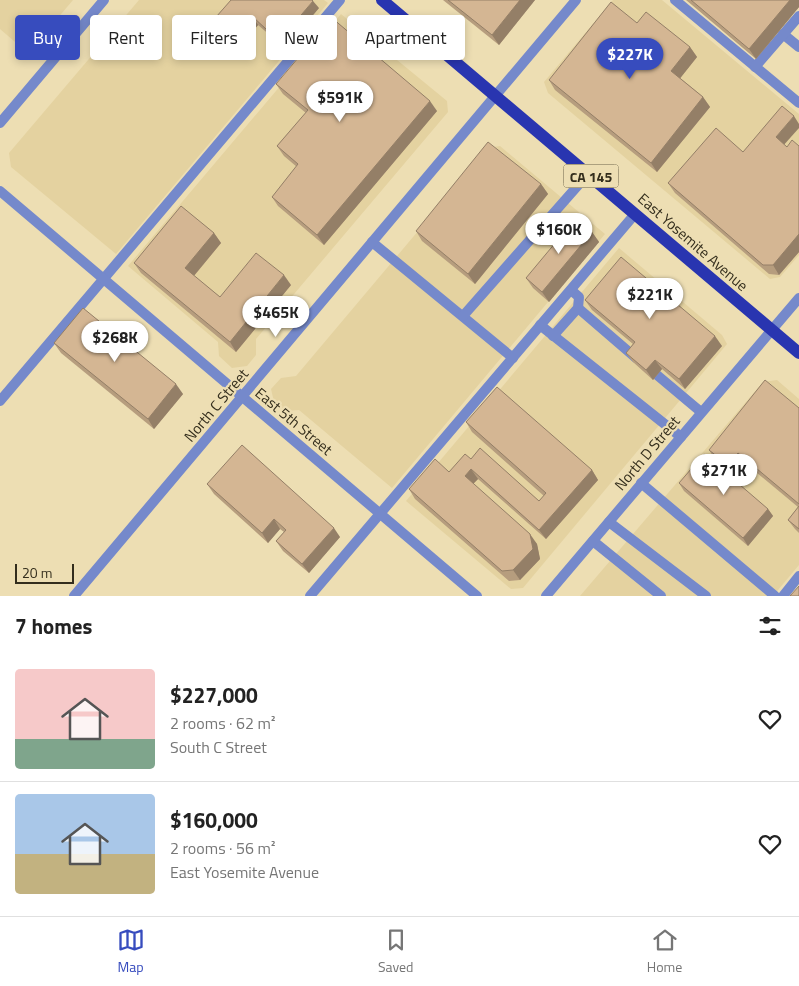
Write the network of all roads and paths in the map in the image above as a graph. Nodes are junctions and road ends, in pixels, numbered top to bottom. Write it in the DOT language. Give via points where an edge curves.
graph roads {
  1 [pos="104,0"];
  2 [pos="340,0"];
  3 [pos="382,0"];
  4 [pos="576,0"];
  5 [pos="675,0"];
  6 [pos="799,16"];
  7 [pos="783,34"];
  8 [pos="799,47"];
  9 [pos="755,67"];
  10 [pos="496,95"];
  11 [pos="799,103"];
  12 [pos="0,123"];
  13 [pos="588,174"];
  14 [pos="0,192"];
  15 [pos="635,214"];
  16 [pos="372,242"];
  17 [pos="104,280"];
  18 [pos="570,290"];
  19 [pos="799,298"];
  20 [pos="578,308"];
  21 [pos="463,316"];
  22 [pos="540,325"];
  23 [pos="771,331"];
  24 [pos="553,336"];
  25 [pos="799,353"];
  26 [pos="634,355"];
  27 [pos="513,358"];
  28 [pos="660,375"];
  29 [pos="243,397"];
  30 [pos="0,401"];
  31 [pos="701,412"];
  32 [pos="681,437"];
  33 [pos="641,482"];
  34 [pos="380,514"];
  35 [pos="609,522"];
  36 [pos="593,541"];
  37 [pos="799,576"];
  38 [pos="74,596"];
  39 [pos="310,596"];
  40 [pos="476,596"];
  41 [pos="546,596"];
  42 [pos="661,596"];
  43 [pos="706,596"];
  44 [pos="775,596"];
  45 [pos="783,596"];
  1 -- 12 [label="street"];
  2 -- 17 [label="street"];
  3 -- 10 [label="main road, East Yosemite Avenue / CA 145"];
  4 -- 10 [label="street, North C Street"];
  5 -- 9 [label="street"];
  6 -- 7 [label="street"];
  7 -- 8 [label="street"];
  7 -- 9 [label="street"];
  9 -- 11 [label="street"];
  10 -- 13 [label="main road, East Yosemite Avenue / CA 145"];
  10 -- 16 [label="street, North C Street"];
  13 -- 15 [label="main road, East Yosemite Avenue / CA 145"];
  13 -- 21 [label="street"];
  14 -- 17 [label="street, East 5th Street"];
  15 -- 18 [label="street"];
  15 -- 23 [label="main road, East Yosemite Avenue / CA 145"];
  16 -- 21 [label="street"];
  16 -- 29 [label="street, North C Street"];
  17 -- 29 [label="street, East 5th Street"];
  17 -- 30 [label="street"];
  18 -- 20 [label="street" via="579,297"];
  18 -- 22 [label="street"];
  19 -- 23 [label="street, North D Street"];
  20 -- 24 [label="street"];
  20 -- 26 [label="street"];
  21 -- 27 [label="street"];
  22 -- 24 [label="street"];
  22 -- 27 [label="street"];
  23 -- 25 [label="main road, East Yosemite Avenue / CA 145"];
  23 -- 31 [label="street, North D Street"];
  24 -- 32 [label="street"];
  27 -- 34 [label="street"];
  28 -- 31 [label="street"];
  29 -- 34 [label="street, East 5th Street"];
  29 -- 38 [label="street, North C Street"];
  31 -- 32 [label="street, North D Street"];
  32 -- 33 [label="street, North D Street"];
  33 -- 35 [label="street, North D Street"];
  33 -- 44 [label="street"];
  34 -- 39 [label="street"];
  34 -- 40 [label="street, East 5th Street"];
  35 -- 36 [label="street, North D Street"];
  35 -- 43 [label="street"];
  36 -- 41 [label="street, North D Street"];
  36 -- 42 [label="street"];
  37 -- 45 [label="street"];
}
